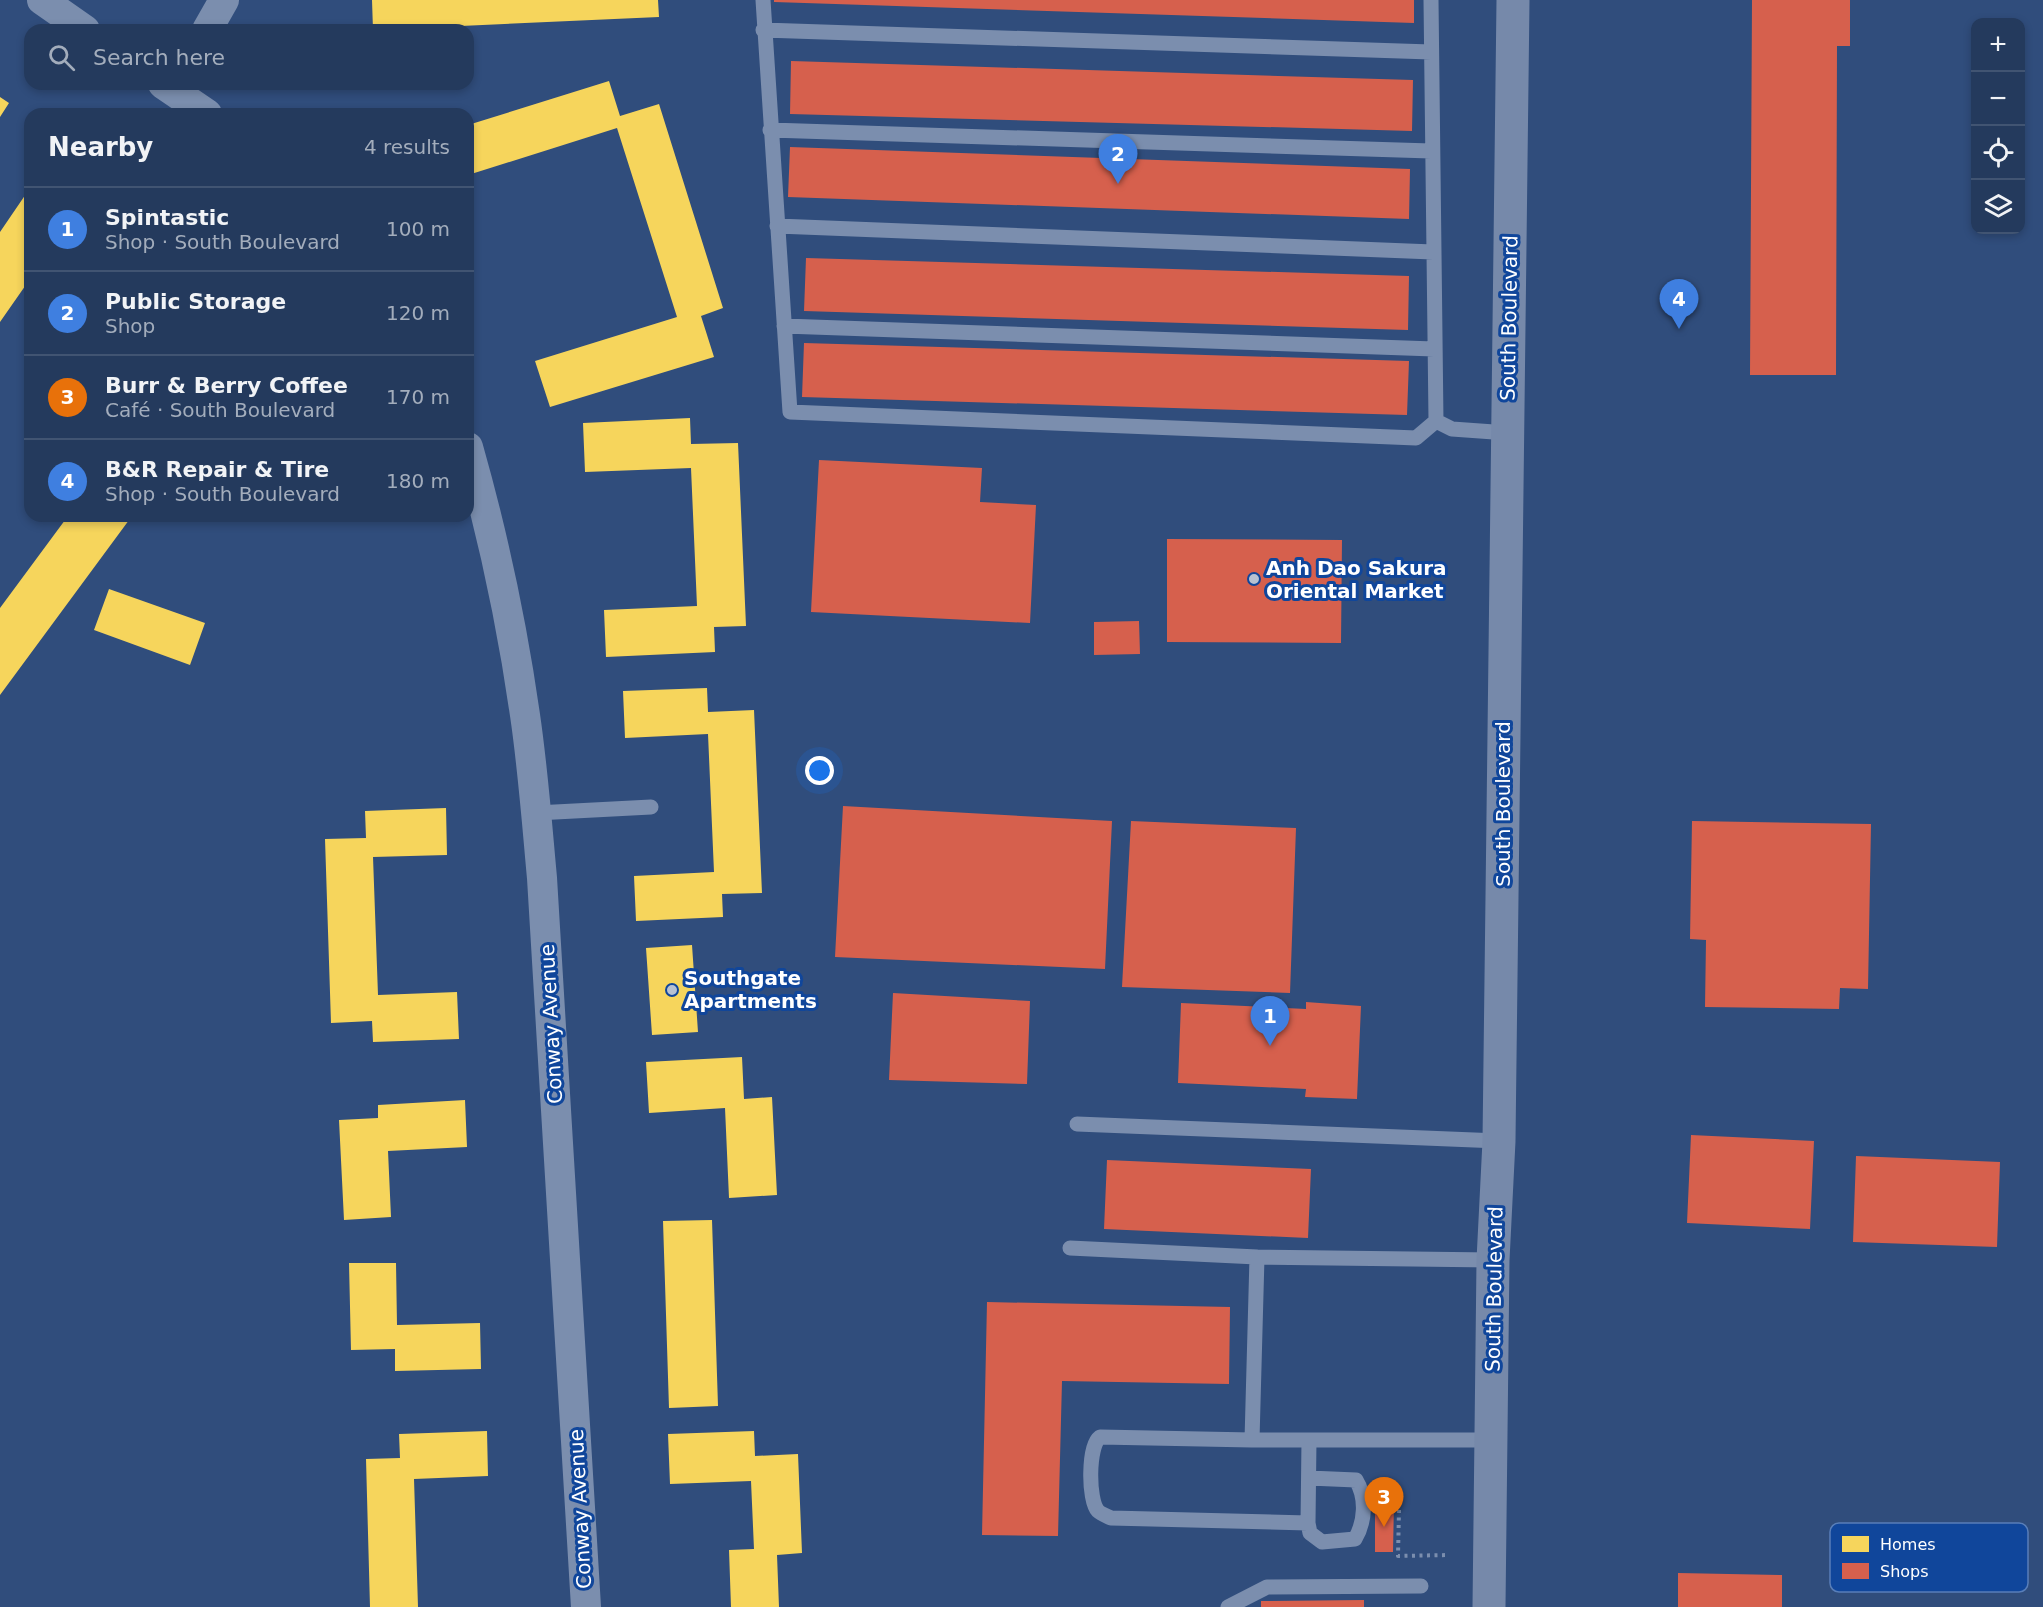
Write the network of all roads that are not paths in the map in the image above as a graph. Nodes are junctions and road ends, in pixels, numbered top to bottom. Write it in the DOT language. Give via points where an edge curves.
graph roads {
  1 [pos="42,0"];
  2 [pos="224,0"];
  3 [pos="763,0"];
  4 [pos="1431,0"];
  5 [pos="1513,0"];
  6 [pos="76,24"];
  7 [pos="210,24"];
  8 [pos="763,30"];
  9 [pos="1431,52"];
  10 [pos="175,90"];
  11 [pos="199,108"];
  12 [pos="770,130"];
  13 [pos="1431,152"];
  14 [pos="777,226"];
  15 [pos="1434,252"];
  16 [pos="784,326"];
  17 [pos="1434,349"];
  18 [pos="1436,421"];
  19 [pos="1508,433"];
  20 [pos="474,472"];
  21 [pos="651,807"];
  22 [pos="536,813"];
  23 [pos="1077,1124"];
  24 [pos="1499,1141"];
  25 [pos="1070,1248"];
  26 [pos="1257,1257"];
  27 [pos="1493,1260"];
  28 [pos="1252,1440"];
  29 [pos="1309,1440"];
  30 [pos="1491,1440"];
  31 [pos="1309,1478"];
  32 [pos="1308,1523"];
  33 [pos="1421,1586"];
  34 [pos="586,1607"];
  35 [pos="1228,1607"];
  36 [pos="1489,1607"];
  1 -- 6 [label="street"];
  2 -- 7 [label="street"];
  3 -- 8 [label="lane"];
  4 -- 9 [label="lane"];
  5 -- 19 [label="main road, South Boulevard"];
  8 -- 9 [label="lane"];
  8 -- 12 [label="lane"];
  9 -- 13 [label="lane"];
  10 -- 11 [label="street"];
  12 -- 13 [label="lane"];
  12 -- 14 [label="lane"];
  13 -- 15 [label="lane"];
  14 -- 15 [label="lane"];
  14 -- 16 [label="lane"];
  15 -- 17 [label="lane"];
  16 -- 17 [label="lane"];
  16 -- 18 [label="lane" via="790,412 1416,438"];
  17 -- 18 [label="lane"];
  18 -- 19 [label="lane" via="1452,429"];
  19 -- 24 [label="main road, South Boulevard"];
  20 -- 22 [label="street, Conway Avenue" via="502,586 526,715"];
  21 -- 22 [label="lane"];
  22 -- 34 [label="street, Conway Avenue"];
  23 -- 24 [label="lane"];
  24 -- 27 [label="main road, South Boulevard"];
  25 -- 26 [label="lane"];
  26 -- 27 [label="lane"];
  26 -- 28 [label="lane"];
  27 -- 30 [label="main road, South Boulevard"];
  28 -- 29 [label="lane"];
  28 -- 32 [label="lane" via="1100,1437 1092,1446 1092,1498 1098,1511 1111,1518"];
  29 -- 30 [label="lane"];
  29 -- 31 [label="lane"];
  30 -- 36 [label="main road, South Boulevard"];
  31 -- 32 [label="lane"];
  31 -- 32 [label="lane" via="1356,1480 1362,1490 1363,1511 1361,1529 1355,1539 1322,1542 1310,1533"];
  33 -- 35 [label="lane" via="1267,1587"];
}
